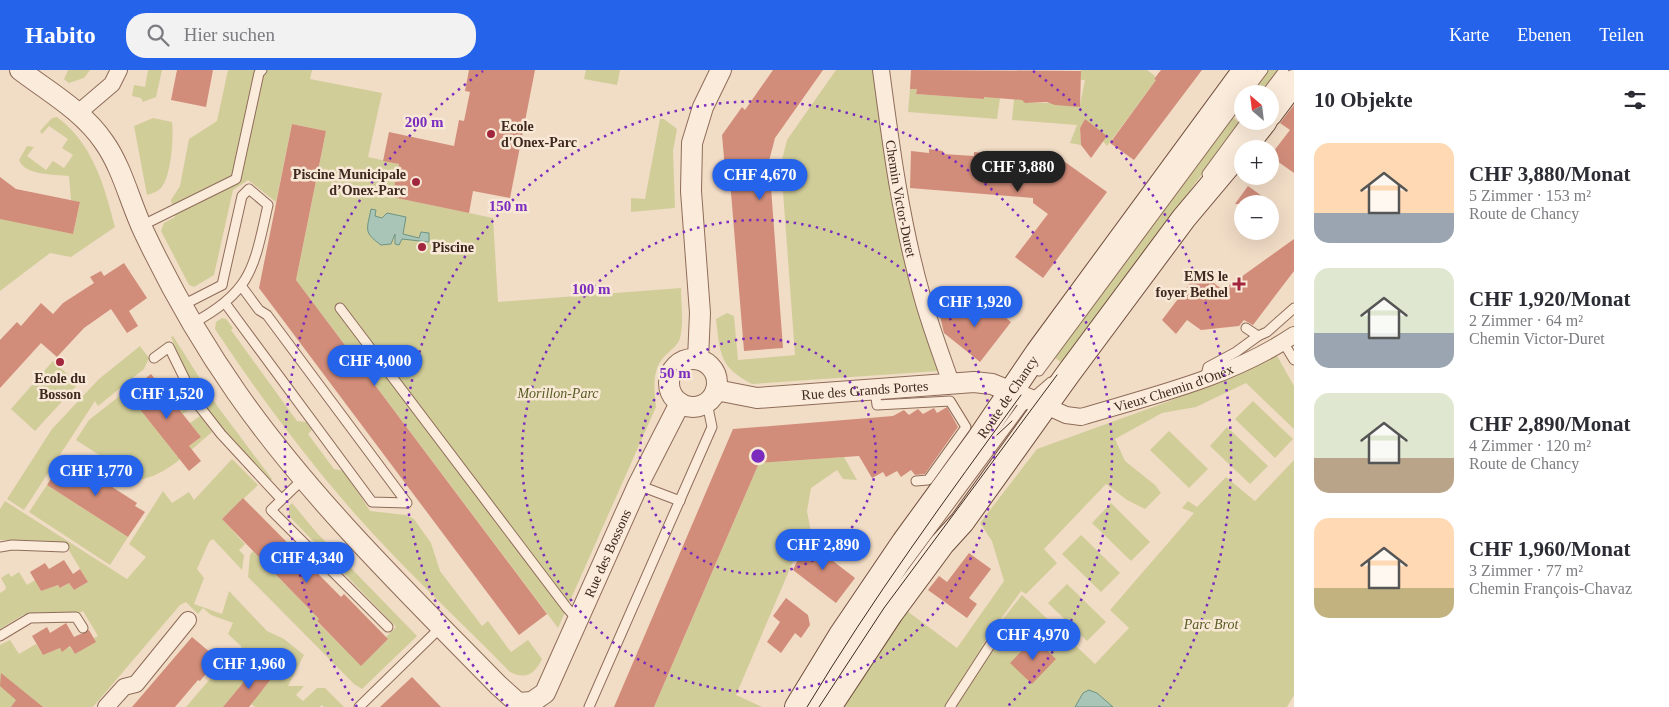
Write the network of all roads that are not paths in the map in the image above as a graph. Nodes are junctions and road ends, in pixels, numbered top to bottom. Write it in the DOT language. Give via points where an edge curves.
graph roads {
  1 [pos="20,70"];
  2 [pos="119,70"];
  3 [pos="262,70"];
  4 [pos="721,70"];
  5 [pos="881,70"];
  6 [pos="1245,70"];
  7 [pos="1263,70"];
  8 [pos="1284,70"];
  9 [pos="1294,82"];
  10 [pos="1252,85"];
  11 [pos="1273,85"];
  12 [pos="1279,102"];
  13 [pos="1234,108"];
  14 [pos="78,113"];
  15 [pos="1239,130"];
  16 [pos="1258,130"];
  17 [pos="1250,140"];
  18 [pos="1234,160"];
  19 [pos="1198,186"];
  20 [pos="1192,194"];
  21 [pos="141,226"];
  22 [pos="222,285"];
  23 [pos="242,287"];
  24 [pos="233,296"];
  25 [pos="225,303"];
  26 [pos="183,305"];
  27 [pos="340,308"];
  28 [pos="1294,308"];
  29 [pos="193,323"];
  30 [pos="1246,328"];
  31 [pos="1258,336"];
  32 [pos="1289,338"];
  33 [pos="154,358"];
  34 [pos="698,359"];
  35 [pos="1294,360"];
  36 [pos="1034,378"];
  37 [pos="1205,379"];
  38 [pos="951,382"];
  39 [pos="875,390"];
  40 [pos="1027,396"];
  41 [pos="712,397"];
  42 [pos="680,403"];
  43 [pos="303,479"];
  44 [pos="916,482"];
  45 [pos="638,485"];
  46 [pos="282,500"];
  47 [pos="680,501"];
  48 [pos="0,547"];
  49 [pos="64,547"];
  50 [pos="578,619"];
  51 [pos="188,620"];
  52 [pos="999,625"];
  53 [pos="388,627"];
  54 [pos="441,627"];
  55 [pos="83,628"];
  56 [pos="0,636"];
  57 [pos="532,705"];
  58 [pos="106,707"];
  59 [pos="359,707"];
  60 [pos="589,707"];
  61 [pos="797,707"];
  62 [pos="812,707"];
  63 [pos="829,707"];
  64 [pos="950,707"];
  1 -- 14 [label="street"];
  2 -- 14 [label="street" via="106,90"];
  3 -- 21 [label="lane" via="236,179"];
  4 -- 34 [label="street" via="703,107 692,143 700,313"];
  5 -- 38 [label="street, Chemin Victor-Duret" via="907,234 922,297"];
  6 -- 40 [label="main road, Route de Chancy" via="1038,352"];
  7 -- 10 [label="lane"];
  8 -- 11 [label="lane"];
  9 -- 12 [label="main road"];
  13 -- 36 [label="lane"];
  14 -- 21 [label="street" via="104,141"];
  15 -- 19 [label="lane"];
  16 -- 17 [label="main road, Route de Chancy"];
  18 -- 40 [label="main road, Route de Chancy"];
  20 -- 40 [label="lane" via="1057,375"];
  21 -- 26 [label="street"];
  22 -- 23 [label="lane" via="242,196 249,189 268,205 254,266"];
  22 -- 24 [label="lane"];
  22 -- 26 [label="lane"];
  23 -- 24 [label="lane"];
  23 -- 25 [label="lane" via="259,310 267,315 407,502 372,502"];
  24 -- 25 [label="lane"];
  25 -- 29 [label="lane"];
  26 -- 29 [label="street"];
  27 -- 50 [label="lane"];
  28 -- 31 [label="lane"];
  29 -- 43 [label="street" via="236,392"];
  30 -- 31 [label="lane"];
  31 -- 37 [label="lane" via="1208,367"];
  32 -- 35 [label="lane"];
  32 -- 37 [label="street, Vieux Chemin d'Onex" via="1232,370"];
  33 -- 46 [label="lane" via="169,348 196,402"];
  34 -- 41 [label="street" via="716,373"];
  34 -- 42 [label="street" via="684,360 673,370 670,389"];
  37 -- 40 [label="street, Vieux Chemin d'Onex" via="1081,417 1066,415"];
  38 -- 39 [label="street, Rue des Grands Portes"];
  38 -- 40 [label="street, Rue des Grands Portes" via="992,384"];
  39 -- 41 [label="street, Rue des Grands Portes" via="757,398"];
  39 -- 44 [label="lane" via="877,405 950,401 966,427 928,480"];
  40 -- 61 [label="main road, Route de Chancy" via="882,573"];
  40 -- 62 [label="lane" via="1012,422 905,565"];
  40 -- 63 [label="main road, Route de Chancy" via="962,522 891,613"];
  41 -- 42 [label="street" via="690,407"];
  41 -- 47 [label="lane" via="712,428"];
  42 -- 45 [label="street, Rue des Bossons"];
  43 -- 46 [label="lane"];
  43 -- 54 [label="street"];
  45 -- 47 [label="lane"];
  45 -- 50 [label="street, Rue des Bossons"];
  46 -- 53 [label="lane" via="271,510"];
  47 -- 60 [label="lane"];
  48 -- 49 [label="lane"];
  50 -- 57 [label="street, Rue des Bossons" via="545,693"];
  51 -- 58 [label="street" via="136,684 124,687"];
  52 -- 64 [label="lane" via="994,639"];
  54 -- 57 [label="street" via="512,699"];
  54 -- 59 [label="lane"];
  55 -- 56 [label="lane" via="76,618 30,618"];
}
